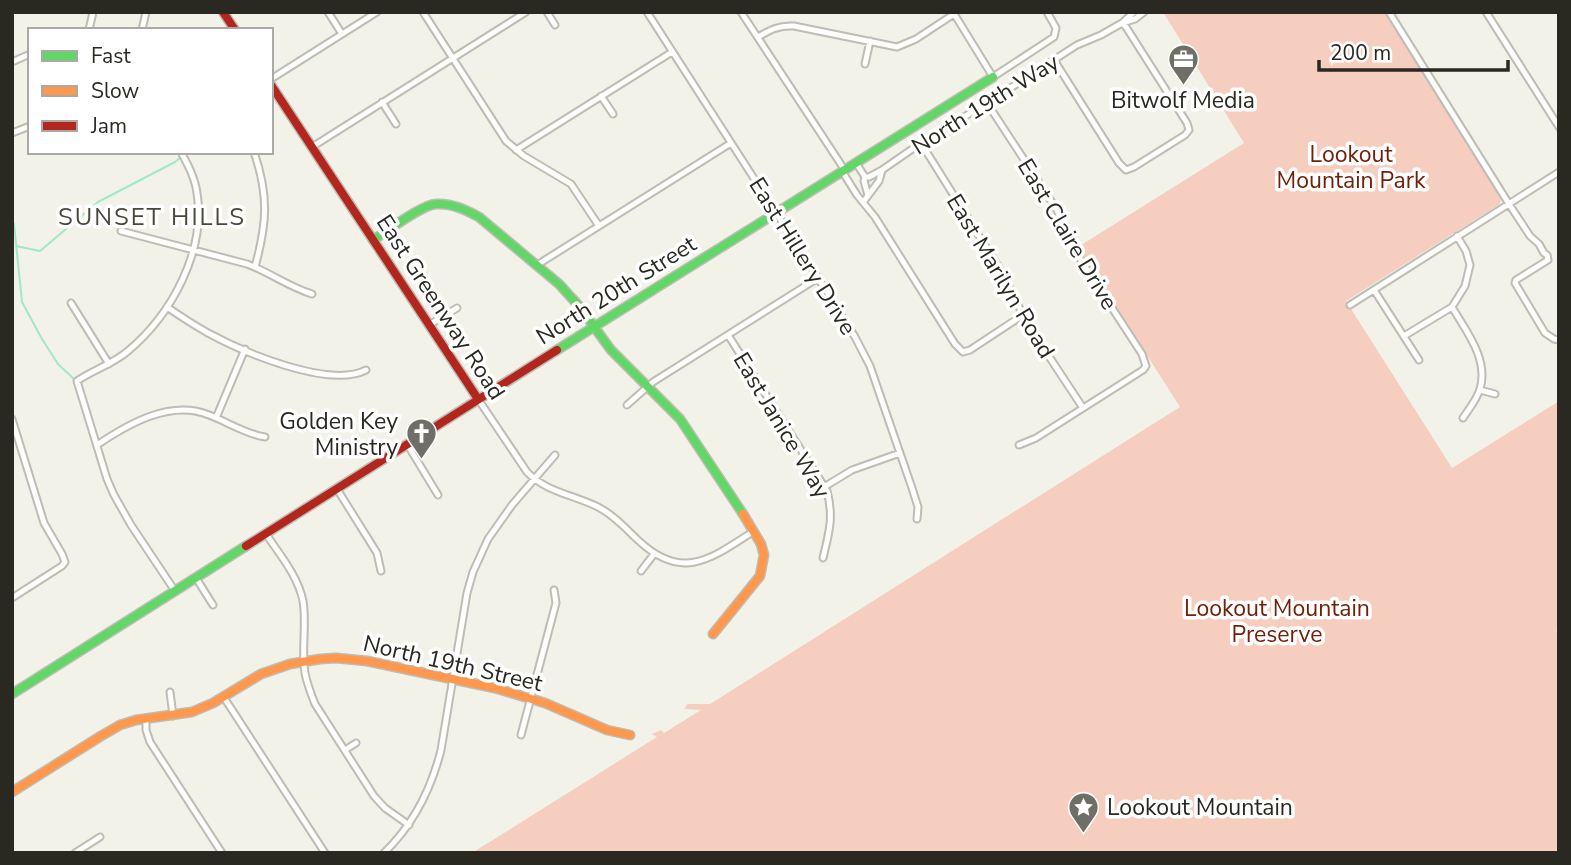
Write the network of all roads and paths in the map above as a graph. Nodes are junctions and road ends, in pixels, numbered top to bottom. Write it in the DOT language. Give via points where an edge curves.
graph roads {
  1 [pos="223,12"];
  2 [pos="328,12"];
  3 [pos="377,12"];
  4 [pos="423,12"];
  5 [pos="526,12"];
  6 [pos="547,12"];
  7 [pos="647,12"];
  8 [pos="741,12"];
  9 [pos="1047,12"];
  10 [pos="1134,12"];
  11 [pos="1144,12"];
  12 [pos="1389,12"];
  13 [pos="1486,12"];
  14 [pos="953,13"];
  15 [pos="1122,23"];
  16 [pos="555,25"];
  17 [pos="234,28"];
  18 [pos="342,34"];
  19 [pos="758,37"];
  20 [pos="870,41"];
  21 [pos="672,52"];
  22 [pos="28,55"];
  23 [pos="453,58"];
  24 [pos="1054,60"];
  25 [pos="12,62"];
  26 [pos="864,64"];
  27 [pos="993,77"];
  28 [pos="273,78"];
  29 [pos="273,88"];
  30 [pos="601,96"];
  31 [pos="382,102"];
  32 [pos="987,103"];
  33 [pos="613,114"];
  34 [pos="397,124"];
  35 [pos="28,126"];
  36 [pos="1559,127"];
  37 [pos="12,133"];
  38 [pos="731,143"];
  39 [pos="921,143"];
  40 [pos="312,147"];
  41 [pos="516,150"];
  42 [pos="182,154"];
  43 [pos="255,154"];
  44 [pos="855,162"];
  45 [pos="843,170"];
  46 [pos="882,170"];
  47 [pos="1559,172"];
  48 [pos="865,177"];
  49 [pos="865,185"];
  50 [pos="854,189"];
  51 [pos="866,198"];
  52 [pos="1509,204"];
  53 [pos="776,213"];
  54 [pos="599,226"];
  55 [pos="121,231"];
  56 [pos="1457,236"];
  57 [pos="373,240"];
  58 [pos="193,249"];
  59 [pos="537,265"];
  60 [pos="255,267"];
  61 [pos="818,278"];
  62 [pos="1374,290"];
  63 [pos="312,295"];
  64 [pos="71,303"];
  65 [pos="1350,305"];
  66 [pos="167,307"];
  67 [pos="1452,307"];
  68 [pos="457,308"];
  69 [pos="1023,315"];
  70 [pos="429,325"];
  71 [pos="594,327"];
  72 [pos="728,335"];
  73 [pos="1404,336"];
  74 [pos="1559,340"];
  75 [pos="245,349"];
  76 [pos="1419,360"];
  77 [pos="109,364"];
  78 [pos="366,370"];
  79 [pos="647,386"];
  80 [pos="1480,390"];
  81 [pos="1495,394"];
  82 [pos="478,399"];
  83 [pos="169,402"];
  84 [pos="627,405"];
  85 [pos="1083,408"];
  86 [pos="171,412"];
  87 [pos="216,418"];
  88 [pos="1463,418"];
  89 [pos="12,419"];
  90 [pos="265,437"];
  91 [pos="407,444"];
  92 [pos="97,445"];
  93 [pos="1018,445"];
  94 [pos="900,453"];
  95 [pos="555,455"];
  96 [pos="534,480"];
  97 [pos="824,487"];
  98 [pos="337,489"];
  99 [pos="438,495"];
  100 [pos="917,519"];
  101 [pos="754,531"];
  102 [pos="266,534"];
  103 [pos="654,554"];
  104 [pos="824,558"];
  105 [pos="381,571"];
  106 [pos="641,571"];
  107 [pos="196,578"];
  108 [pos="554,590"];
  109 [pos="175,592"];
  110 [pos="12,598"];
  111 [pos="213,605"];
  112 [pos="713,634"];
  113 [pos="304,660"];
  114 [pos="453,678"];
  115 [pos="170,692"];
  116 [pos="12,694"];
  117 [pos="223,696"];
  118 [pos="532,698"];
  119 [pos="173,716"];
  120 [pos="146,719"];
  121 [pos="630,735"];
  122 [pos="521,736"];
  123 [pos="356,743"];
  124 [pos="345,750"];
  125 [pos="12,792"];
  126 [pos="409,825"];
  127 [pos="100,837"];
  128 [pos="75,853"];
  129 [pos="222,853"];
  130 [pos="325,853"];
  131 [pos="384,853"];
  1 -- 17 [label="street"];
  2 -- 18 [label="street"];
  3 -- 18 [label="street"];
  4 -- 23 [label="street"];
  5 -- 23 [label="street"];
  6 -- 16 [label="street"];
  7 -- 21 [label="street, East Hillery Drive"];
  8 -- 19 [label="street"];
  9 -- 27 [label="street, North 20th Street" via="1056,33"];
  10 -- 15 [label="street, North 19th Way"];
  11 -- 15 [label="street, North 19th Way"];
  12 -- 52 [label="street"];
  13 -- 36 [label="street"];
  14 -- 20 [label="street" via="897,47"];
  14 -- 27 [label="street"];
  15 -- 24 [label="street, North 19th Way"];
  15 -- 24 [label="street" via="1189,130 1134,167 1126,170 1119,163"];
  18 -- 28 [label="street"];
  19 -- 20 [label="street" via="786,25"];
  19 -- 45 [label="street"];
  20 -- 26 [label="street"];
  21 -- 30 [label="street"];
  21 -- 38 [label="street, East Hillery Drive"];
  22 -- 25 [label="street"];
  23 -- 31 [label="street"];
  23 -- 41 [label="street"];
  24 -- 32 [label="street, North 19th Way"];
  27 -- 44 [label="street, North 20th Street"];
  29 -- 40 [label="street, East Greenway Road"];
  30 -- 33 [label="street"];
  30 -- 41 [label="street"];
  31 -- 34 [label="street"];
  31 -- 40 [label="street"];
  32 -- 39 [label="street, North 19th Way"];
  32 -- 85 [label="street, East Claire Drive" via="1058,210 1073,248 1146,366"];
  35 -- 37 [label="street"];
  38 -- 53 [label="street, East Hillery Drive"];
  38 -- 54 [label="street"];
  39 -- 46 [label="street, North 19th Way"];
  39 -- 69 [label="street, East Marilyn Road" via="1001,271"];
  40 -- 57 [label="street, East Greenway Road"];
  41 -- 54 [label="street" via="572,184"];
  42 -- 58 [label="street" via="197,190"];
  43 -- 60 [label="street" via="265,202"];
  44 -- 45 [label="street, North 20th Street"];
  44 -- 48 [label="street"];
  45 -- 50 [label="street"];
  45 -- 53 [label="street, North 20th Street"];
  46 -- 48 [label="street"];
  46 -- 51 [label="street, North 19th Way"];
  47 -- 52 [label="street"];
  48 -- 49 [label="street"];
  49 -- 50 [label="street"];
  49 -- 51 [label="street"];
  50 -- 51 [label="street"];
  51 -- 69 [label="street" via="963,352"];
  52 -- 56 [label="street"];
  52 -- 74 [label="street" via="1548,260 1515,283 1545,333"];
  53 -- 61 [label="street, East Hillery Drive"];
  53 -- 71 [label="street, North 20th Street"];
  54 -- 59 [label="street"];
  55 -- 58 [label="street"];
  56 -- 62 [label="street"];
  56 -- 67 [label="street" via="1470,265 1465,286"];
  57 -- 59 [label="street" via="424,208 450,205 479,217"];
  57 -- 70 [label="street, East Greenway Road"];
  58 -- 60 [label="street"];
  58 -- 66 [label="street" via="187,271"];
  59 -- 71 [label="street"];
  60 -- 63 [label="street"];
  61 -- 72 [label="street"];
  61 -- 94 [label="street, East Hillery Drive" via="868,360"];
  62 -- 65 [label="street"];
  62 -- 73 [label="street"];
  64 -- 77 [label="street"];
  66 -- 75 [label="street"];
  66 -- 77 [label="street" via="128,351"];
  67 -- 73 [label="street"];
  67 -- 80 [label="street" via="1476,348 1481,363"];
  68 -- 70 [label="street"];
  69 -- 85 [label="street, East Marilyn Road"];
  70 -- 82 [label="street, East Greenway Road"];
  71 -- 79 [label="street"];
  71 -- 82 [label="street, North 20th Street"];
  72 -- 79 [label="street"];
  72 -- 97 [label="street, East Janice Way"];
  73 -- 76 [label="street"];
  75 -- 78 [label="street" via="315,373 352,375"];
  75 -- 87 [label="street"];
  77 -- 92 [label="street" via="77,382"];
  79 -- 84 [label="street"];
  79 -- 101 [label="street" via="686,428"];
  80 -- 81 [label="street"];
  80 -- 88 [label="street"];
  82 -- 91 [label="street, North 20th Street"];
  82 -- 96 [label="street, East Greenway Road"];
  83 -- 86 [label="street"];
  85 -- 93 [label="street"];
  86 -- 87 [label="street" via="194,410"];
  86 -- 92 [label="street" via="133,424"];
  87 -- 90 [label="street"];
  89 -- 110 [label="street" via="44,523 65,562"];
  91 -- 98 [label="street, North 20th Street"];
  91 -- 99 [label="street"];
  92 -- 109 [label="street" via="118,503"];
  94 -- 97 [label="street" via="852,470"];
  94 -- 100 [label="street, East Hillery Drive" via="918,507"];
  95 -- 96 [label="street"];
  96 -- 103 [label="street, East Greenway Road" via="610,514"];
  96 -- 114 [label="street" via="488,538 472,572"];
  97 -- 104 [label="street, East Janice Way" via="832,522"];
  98 -- 102 [label="street, North 20th Street"];
  98 -- 105 [label="street" via="377,553"];
  101 -- 103 [label="street" via="699,562 679,563"];
  101 -- 112 [label="street" via="764,555 760,576"];
  102 -- 107 [label="street, North 20th Street"];
  102 -- 113 [label="street" via="302,598"];
  103 -- 106 [label="street"];
  107 -- 109 [label="street, North 20th Street"];
  107 -- 111 [label="street"];
  108 -- 118 [label="street" via="556,603"];
  109 -- 116 [label="street, North 20th Street"];
  113 -- 114 [label="street, North 19th Street" via="352,659"];
  113 -- 117 [label="street, North 19th Street" via="262,673"];
  113 -- 124 [label="street" via="315,704"];
  114 -- 118 [label="street, North 19th Street"];
  114 -- 126 [label="street" via="436,769"];
  115 -- 119 [label="street"];
  117 -- 119 [label="street, North 19th Street" via="201,710"];
  117 -- 130 [label="street"];
  118 -- 121 [label="street, North 19th Street" via="616,734"];
  118 -- 122 [label="street"];
  119 -- 120 [label="street, North 19th Street"];
  120 -- 125 [label="street, North 19th Street" via="111,729"];
  120 -- 129 [label="street" via="150,741"];
  123 -- 124 [label="street"];
  124 -- 126 [label="street" via="374,796"];
  126 -- 131 [label="street"];
  127 -- 128 [label="street"];
}
